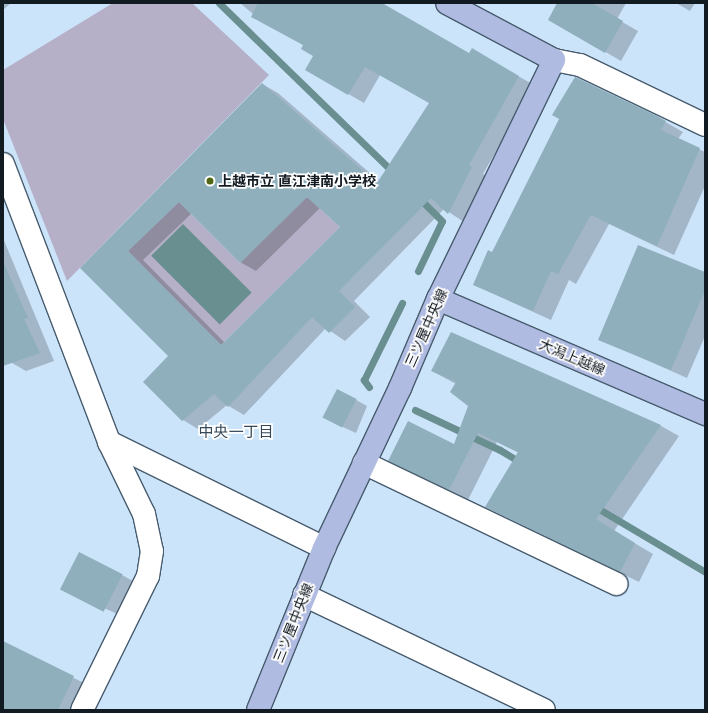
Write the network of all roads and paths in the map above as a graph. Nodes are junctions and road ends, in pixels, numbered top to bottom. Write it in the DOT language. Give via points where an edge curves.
graph roads {
  1 [pos="447,3"];
  2 [pos="554,60"];
  3 [pos="705,125"];
  4 [pos="3,164"];
  5 [pos="438,299"];
  6 [pos="705,414"];
  7 [pos="109,442"];
  8 [pos="364,464"];
  9 [pos="324,548"];
  10 [pos="617,584"];
  11 [pos="304,595"];
  12 [pos="82,710"];
  13 [pos="258,710"];
  14 [pos="544,710"];
  1 -- 2 [label="main road"];
  2 -- 3 [label="street" via="580,65"];
  2 -- 5 [label="main road, 三ツ屋中央線"];
  4 -- 7 [label="street"];
  5 -- 6 [label="main road, 大潟上越線"];
  5 -- 8 [label="main road, 三ツ屋中央線"];
  7 -- 9 [label="street"];
  7 -- 12 [label="street" via="144,514 152,563"];
  8 -- 9 [label="main road, 三ツ屋中央線"];
  8 -- 10 [label="street"];
  9 -- 11 [label="main road, 三ツ屋中央線"];
  11 -- 13 [label="main road, 三ツ屋中央線"];
  11 -- 14 [label="street"];
}
